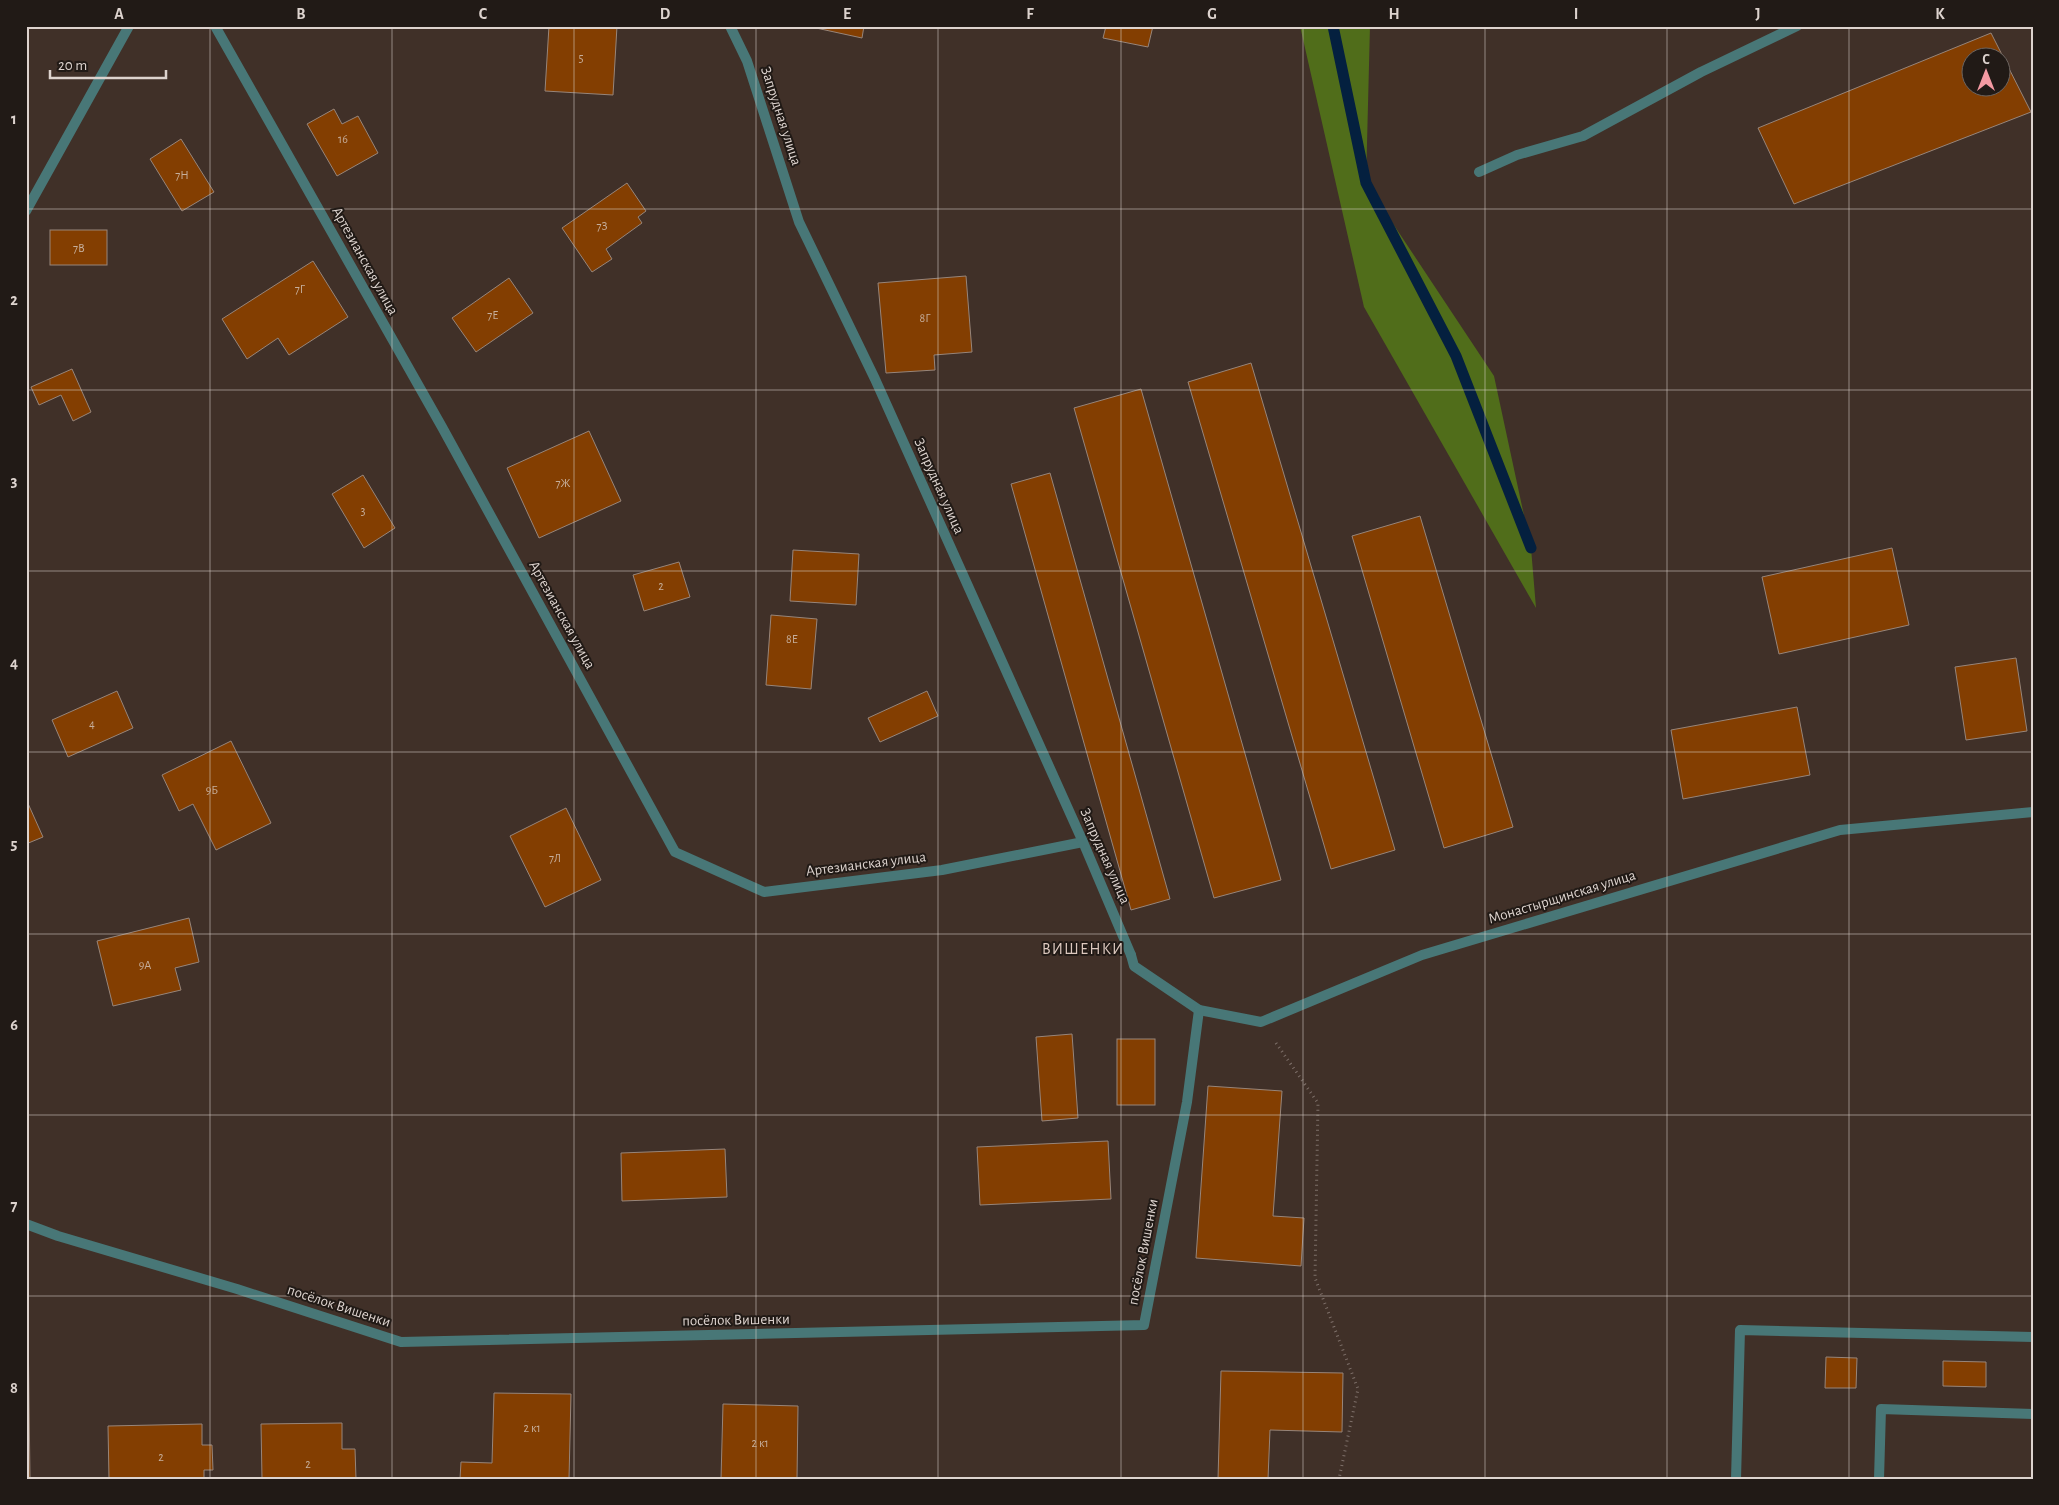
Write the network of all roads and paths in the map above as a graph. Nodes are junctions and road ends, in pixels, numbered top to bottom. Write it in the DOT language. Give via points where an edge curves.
graph roads {
  1 [pos="128,26"];
  2 [pos="215,26"];
  3 [pos="730,26"];
  4 [pos="1797,26"];
  5 [pos="1479,172"];
  6 [pos="26,211"];
  7 [pos="2033,812"];
  8 [pos="1083,842"];
  9 [pos="1199,1010"];
  10 [pos="1261,1022"];
  11 [pos="26,1224"];
  12 [pos="2033,1337"];
  13 [pos="2033,1414"];
  14 [pos="1339,1479"];
  15 [pos="1736,1479"];
  16 [pos="1879,1479"];
  1 -- 6 [label="street"];
  2 -- 8 [label="street, Артезианская улица" via="442,427 675,852 764,892 942,870"];
  3 -- 8 [label="street, Запрудная улица" via="748,61 799,222 875,379"];
  4 -- 5 [label="street" via="1701,72 1582,136 1517,155"];
  7 -- 10 [label="street, Монастырщинская улица" via="1840,830 1422,955"];
  8 -- 9 [label="street, Запрудная улица" via="1134,966"];
  9 -- 10 [label="street"];
  9 -- 11 [label="street, посёлок Вишенки" via="1186,1102 1144,1326 401,1342"];
  10 -- 14 [label="path" via="1318,1104 1315,1278 1358,1389"];
  12 -- 15 [label="street" via="1740,1330"];
  13 -- 16 [label="street" via="1881,1409"];
}
